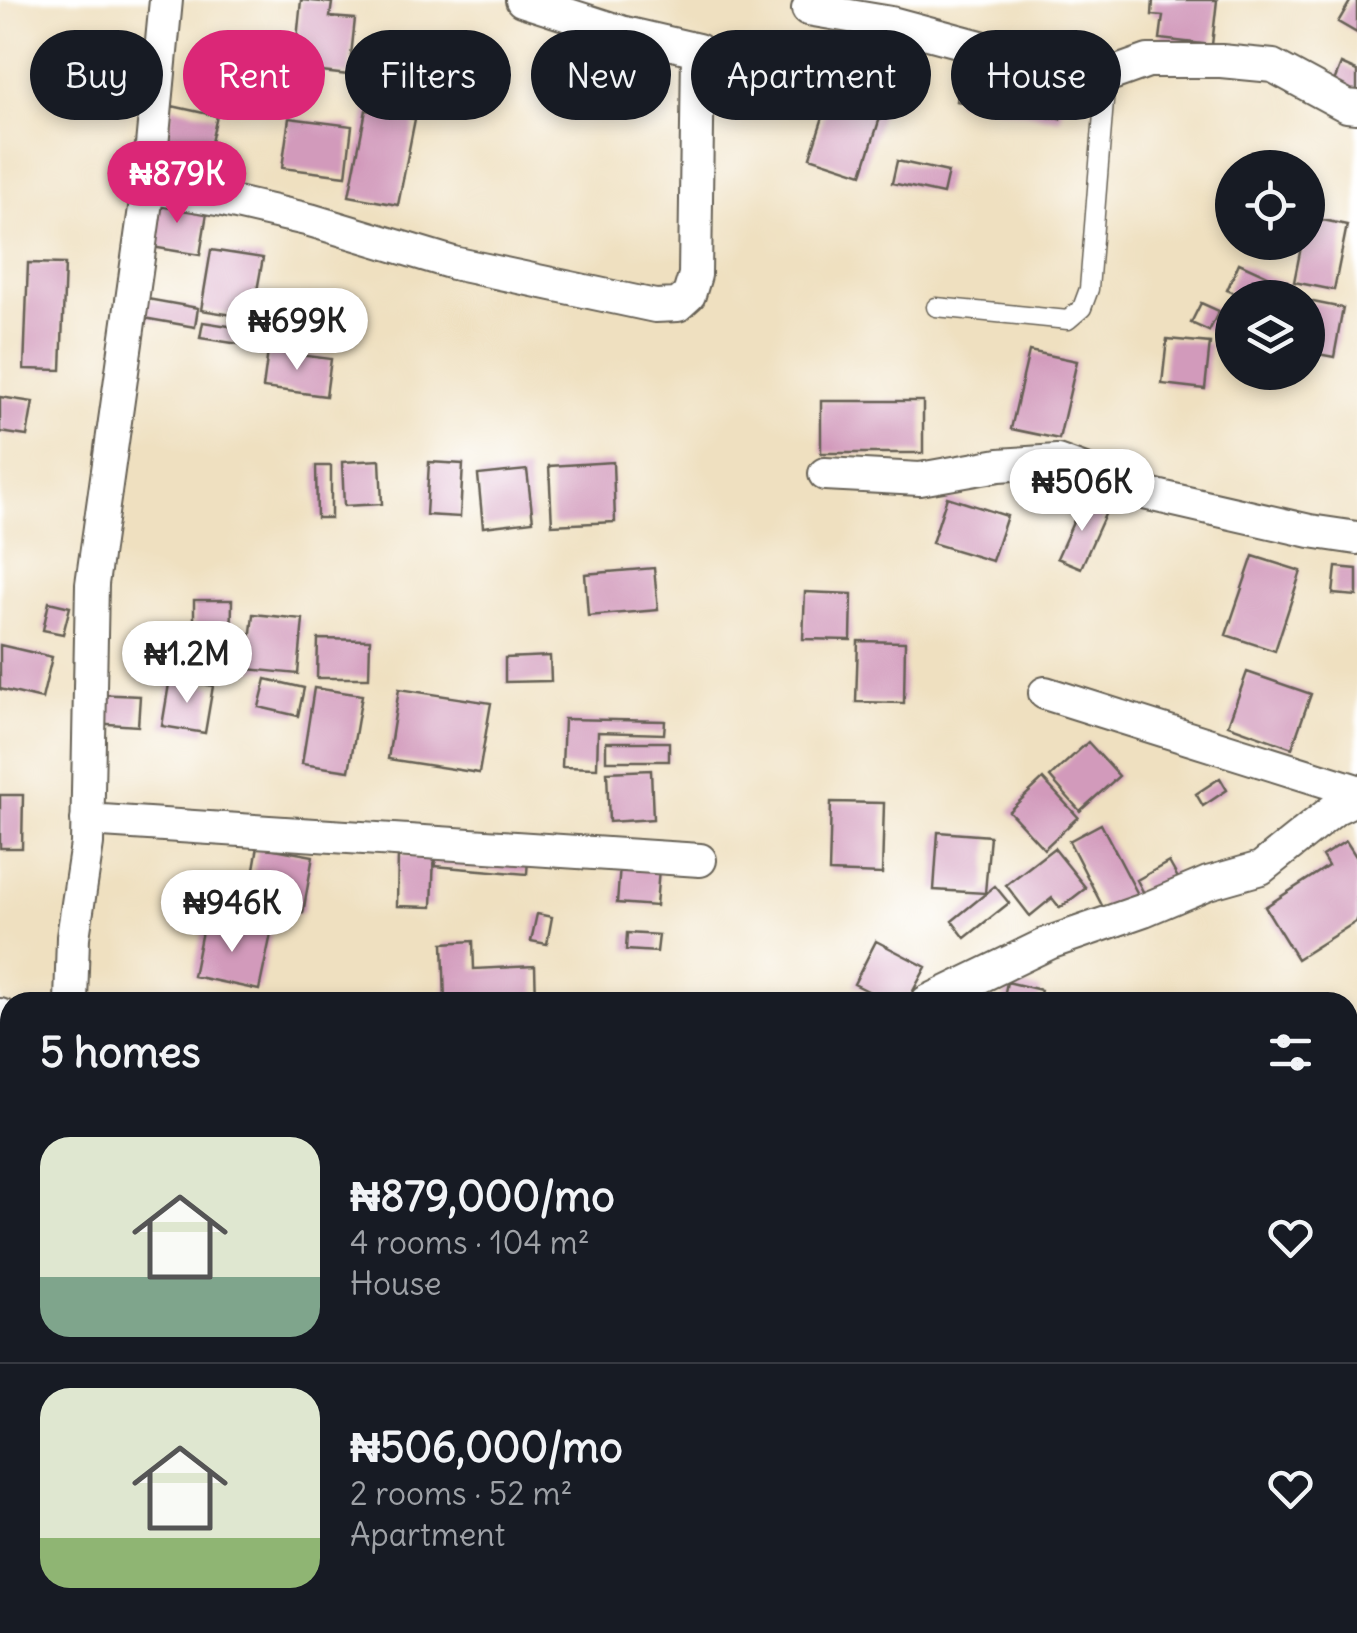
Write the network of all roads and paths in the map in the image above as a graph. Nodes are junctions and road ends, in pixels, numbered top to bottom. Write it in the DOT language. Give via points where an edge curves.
graph roads {
  1 [pos="166,0"];
  2 [pos="522,0"];
  3 [pos="808,8"];
  4 [pos="951,39"];
  5 [pos="1121,71"];
  6 [pos="1357,107"];
  7 [pos="1103,120"];
  8 [pos="148,187"];
  9 [pos="936,307"];
  10 [pos="825,474"];
  11 [pos="1357,538"];
  12 [pos="1045,694"];
  13 [pos="1357,794"];
  14 [pos="86,820"];
  15 [pos="700,860"];
  16 [pos="71,992"];
  17 [pos="946,992"];
  1 -- 8 [label="street"];
  2 -- 8 [label="street" via="698,50 695,274 678,305 536,283 310,220"];
  3 -- 4 [label="street"];
  5 -- 6 [label="street" via="1148,61 1273,66"];
  7 -- 9 [label="lane" via="1090,289 1082,308 1068,320"];
  8 -- 14 [label="street" via="92,584"];
  10 -- 11 [label="street" via="920,479 1056,461 1148,494"];
  12 -- 13 [label="street"];
  13 -- 17 [label="street" via="1261,868 1049,942"];
  14 -- 15 [label="street"];
  14 -- 16 [label="street"];
}
